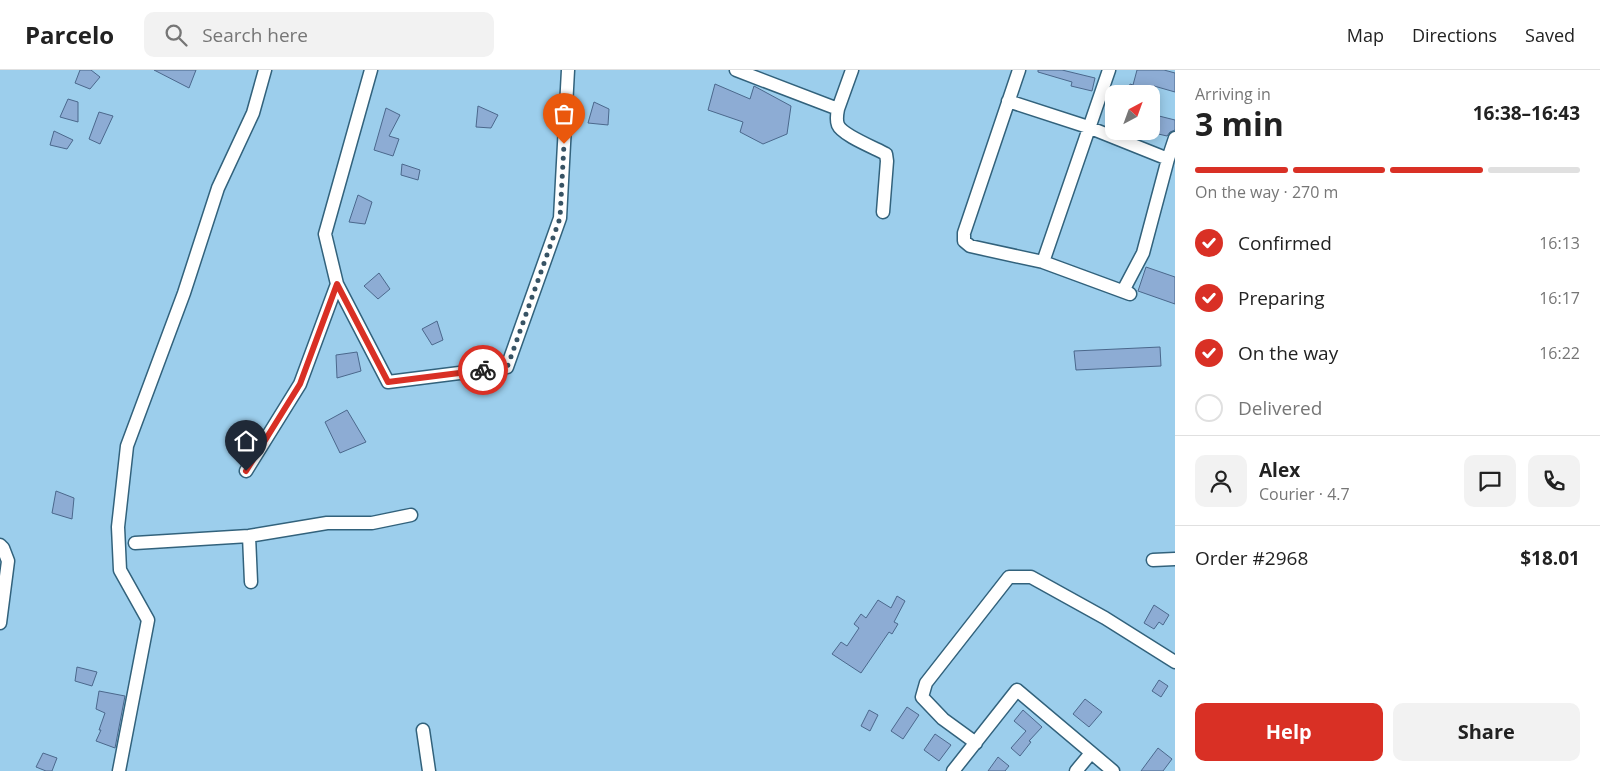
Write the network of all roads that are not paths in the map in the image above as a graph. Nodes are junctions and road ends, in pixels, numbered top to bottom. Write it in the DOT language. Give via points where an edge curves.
graph roads {
  1 [pos="265,70"];
  2 [pos="371,70"];
  3 [pos="568,70"];
  4 [pos="736,70"];
  5 [pos="852,70"];
  6 [pos="1019,70"];
  7 [pos="1109,70"];
  8 [pos="1008,101"];
  9 [pos="838,109"];
  10 [pos="1088,127"];
  11 [pos="1175,138"];
  12 [pos="1168,159"];
  13 [pos="883,212"];
  14 [pos="1043,262"];
  15 [pos="337,284"];
  16 [pos="246,471"];
  17 [pos="411,515"];
  18 [pos="249,536"];
  19 [pos="135,542"];
  20 [pos="0,545"];
  21 [pos="1175,559"];
  22 [pos="1153,560"];
  23 [pos="251,582"];
  24 [pos="0,623"];
  25 [pos="1175,662"];
  26 [pos="423,730"];
  27 [pos="976,743"];
  28 [pos="1091,753"];
  29 [pos="119,771"];
  30 [pos="429,771"];
  31 [pos="953,771"];
  32 [pos="1076,771"];
  33 [pos="1113,771"];
  1 -- 29 [label="street" via="253,113 218,188 184,293 127,446 118,527 120,570 148,620"];
  2 -- 15 [label="street" via="325,234"];
  3 -- 15 [label="street" via="560,218 507,368 388,382"];
  4 -- 9 [label="street"];
  5 -- 9 [label="street"];
  6 -- 8 [label="street"];
  7 -- 10 [label="street"];
  8 -- 10 [label="street"];
  8 -- 14 [label="street" via="964,241 970,246"];
  9 -- 13 [label="street" via="837,122 845,133 886,154"];
  10 -- 12 [label="street"];
  10 -- 14 [label="street"];
  11 -- 12 [label="street"];
  12 -- 14 [label="street" via="1143,252 1124,289 1130,294"];
  15 -- 16 [label="street" via="300,384"];
  17 -- 18 [label="street" via="372,523 327,523"];
  18 -- 19 [label="street"];
  18 -- 23 [label="street"];
  20 -- 24 [label="street" via="8,561"];
  21 -- 22 [label="street"];
  25 -- 27 [label="street" via="1031,577 1009,577 926,683 922,697 943,719"];
  26 -- 30 [label="street"];
  27 -- 28 [label="street" via="1017,690"];
  27 -- 31 [label="street"];
  28 -- 32 [label="street"];
  28 -- 33 [label="street"];
}
